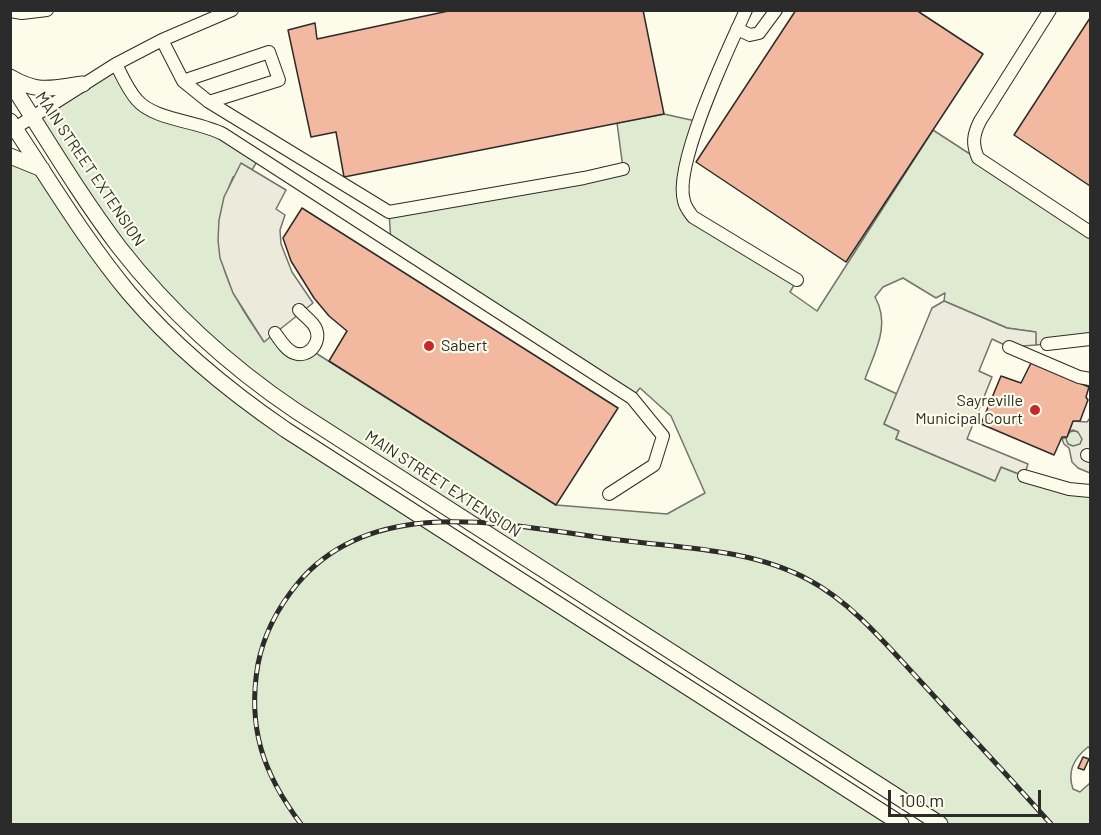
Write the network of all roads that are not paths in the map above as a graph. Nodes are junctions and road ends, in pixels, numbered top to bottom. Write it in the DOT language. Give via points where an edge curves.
graph roads {
  1 [pos="46,10"];
  2 [pos="232,10"];
  3 [pos="746,10"];
  4 [pos="776,10"];
  5 [pos="1050,10"];
  6 [pos="10,11"];
  7 [pos="737,29"];
  8 [pos="162,40"];
  9 [pos="116,64"];
  10 [pos="10,77"];
  11 [pos="183,81"];
  12 [pos="10,82"];
  13 [pos="83,84"];
  14 [pos="209,102"];
  15 [pos="32,116"];
  16 [pos="12,126"];
  17 [pos="10,156"];
  18 [pos="623,168"];
  19 [pos="42,169"];
  20 [pos="1090,232"];
  21 [pos="797,280"];
  22 [pos="299,310"];
  23 [pos="275,333"];
  24 [pos="1090,339"];
  25 [pos="1047,345"];
  26 [pos="1009,347"];
  27 [pos="1090,379"];
  28 [pos="1024,476"];
  29 [pos="1090,491"];
  30 [pos="609,495"];
  31 [pos="901,825"];
  32 [pos="940,825"];
  1 -- 6 [label="street"];
  2 -- 8 [label="street"];
  3 -- 7 [label="street"];
  4 -- 7 [label="street" via="759,33 750,35"];
  5 -- 20 [label="street" via="980,121 973,136 974,149 978,158"];
  7 -- 21 [label="street" via="699,122 683,174 683,201 693,217"];
  8 -- 9 [label="street"];
  8 -- 11 [label="street"];
  9 -- 13 [label="street"];
  9 -- 30 [label="street" via="133,95 149,110 223,134 632,398 663,436 654,465"];
  10 -- 13 [label="main road" via="35,89"];
  11 -- 14 [label="street"];
  11 -- 14 [label="street" via="269,52 279,80"];
  12 -- 15 [label="main road, MAIN STREET EXTENSION"];
  13 -- 15 [label="street"];
  14 -- 18 [label="street" via="389,212"];
  15 -- 16 [label="street"];
  15 -- 32 [label="main road, MAIN STREET EXTENSION" via="131,261 187,324 250,379"];
  16 -- 19 [label="main road"];
  17 -- 19 [label="main road"];
  19 -- 31 [label="main road" via="130,294 189,354 239,396 295,436"];
  22 -- 23 [label="street" via="318,333 311,350 293,352"];
  24 -- 25 [label="street"];
  26 -- 27 [label="street"];
  28 -- 29 [label="street"];
}
